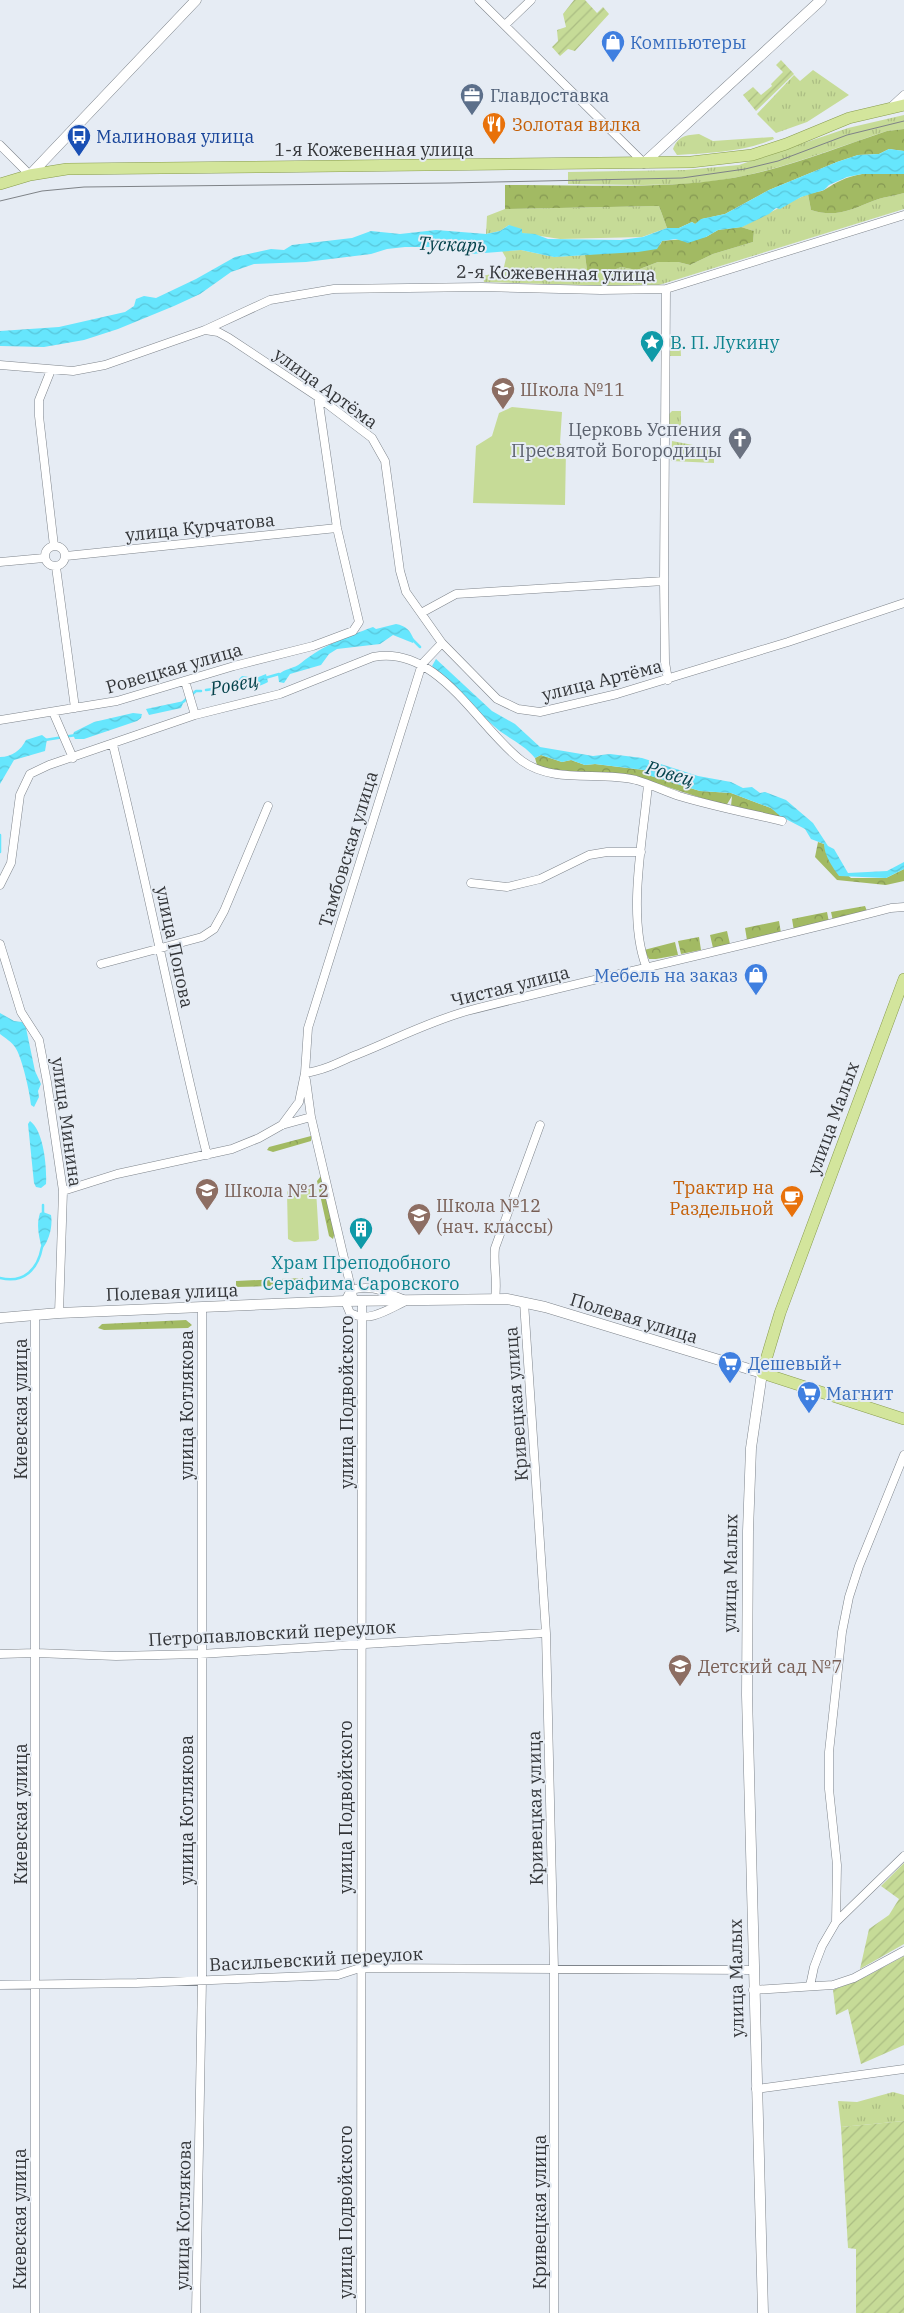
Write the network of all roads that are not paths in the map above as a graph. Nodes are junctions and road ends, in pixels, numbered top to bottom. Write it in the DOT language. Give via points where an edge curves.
graph roads {
  1 [pos="196,0"];
  2 [pos="479,0"];
  3 [pos="531,0"];
  4 [pos="821,0"];
  5 [pos="505,25"];
  6 [pos="904,95"];
  7 [pos="904,105"];
  8 [pos="890,108"];
  9 [pos="0,145"];
  10 [pos="644,162"];
  11 [pos="30,175"];
  12 [pos="0,184"];
  13 [pos="904,215"];
  14 [pos="666,289"];
  15 [pos="205,330"];
  16 [pos="0,365"];
  17 [pos="51,370"];
  18 [pos="318,397"];
  19 [pos="336,528"];
  20 [pos="54,546"];
  21 [pos="66,556"];
  22 [pos="44,558"];
  23 [pos="0,562"];
  24 [pos="56,567"];
  25 [pos="664,581"];
  26 [pos="904,603"];
  27 [pos="423,612"];
  28 [pos="442,643"];
  29 [pos="422,664"];
  30 [pos="668,680"];
  31 [pos="185,681"];
  32 [pos="75,708"];
  33 [pos="54,712"];
  34 [pos="195,715"];
  35 [pos="0,720"];
  36 [pos="113,745"];
  37 [pos="73,758"];
  38 [pos="648,785"];
  39 [pos="268,806"];
  40 [pos="782,821"];
  41 [pos="641,852"];
  42 [pos="471,882"];
  43 [pos="0,885"];
  44 [pos="904,907"];
  45 [pos="0,944"];
  46 [pos="158,949"];
  47 [pos="102,964"];
  48 [pos="646,966"];
  49 [pos="904,979"];
  50 [pos="305,1073"];
  51 [pos="311,1117"];
  52 [pos="282,1125"];
  53 [pos="540,1125"];
  54 [pos="206,1155"];
  55 [pos="63,1191"];
  56 [pos="352,1290"];
  57 [pos="495,1298"];
  58 [pos="409,1300"];
  59 [pos="354,1301"];
  60 [pos="524,1302"];
  61 [pos="202,1308"];
  62 [pos="59,1313"];
  63 [pos="34,1315"];
  64 [pos="362,1317"];
  65 [pos="0,1318"];
  66 [pos="762,1373"];
  67 [pos="904,1419"];
  68 [pos="904,1455"];
  69 [pos="546,1633"];
  70 [pos="360,1643"];
  71 [pos="36,1653"];
  72 [pos="0,1654"];
  73 [pos="200,1654"];
  74 [pos="904,1856"];
  75 [pos="836,1922"];
  76 [pos="904,1951"];
  77 [pos="360,1968"];
  78 [pos="554,1969"];
  79 [pos="753,1970"];
  80 [pos="202,1980"];
  81 [pos="0,1985"];
  82 [pos="35,1985"];
  83 [pos="810,1986"];
  84 [pos="753,1990"];
  85 [pos="904,2069"];
  86 [pos="756,2089"];
  87 [pos="35,2313"];
  88 [pos="196,2313"];
  89 [pos="361,2313"];
  90 [pos="554,2313"];
  91 [pos="763,2313"];
  1 -- 11 [label="street"];
  2 -- 5 [label="street"];
  3 -- 5 [label="street"];
  4 -- 10 [label="street"];
  5 -- 10 [label="street"];
  6 -- 8 [label="street, 1-я Кожевенная улица"];
  7 -- 8 [label="main road, 1-я Кожевенная улица"];
  8 -- 10 [label="main road, 1-я Кожевенная улица" via="849,118 752,155 691,162"];
  9 -- 11 [label="street"];
  10 -- 11 [label="main road, 1-я Кожевенная улица" via="67,170"];
  11 -- 12 [label="main road, 1-я Кожевенная улица"];
  13 -- 14 [label="street, 2-я Кожевенная улица"];
  14 -- 15 [label="street, 2-я Кожевенная улица" via="334,289 270,300"];
  14 -- 25 [label="street"];
  15 -- 17 [label="street, 2-я Кожевенная улица" via="105,365 73,371"];
  15 -- 18 [label="street, улица Артёма" via="229,338"];
  16 -- 17 [label="street, 2-я Кожевенная улица"];
  17 -- 20 [label="street" via="39,400 39,416"];
  18 -- 19 [label="street"];
  18 -- 27 [label="street, улица Артёма" via="372,438 381,450 400,571 406,592"];
  19 -- 21 [label="street, улица Курчатова"];
  19 -- 31 [label="street, Ровецкая улица" via="359,622 353,631 314,646"];
  20 -- 21 [label="street"];
  20 -- 22 [label="street"];
  21 -- 24 [label="street"];
  22 -- 23 [label="street"];
  22 -- 24 [label="street"];
  24 -- 32 [label="street"];
  25 -- 27 [label="street" via="456,594"];
  25 -- 30 [label="street" via="664,654"];
  26 -- 30 [label="street, улица Артёма"];
  27 -- 28 [label="street, улица Артёма"];
  28 -- 29 [label="street, Тамбовская улица"];
  28 -- 30 [label="street, улица Артёма" via="497,699 518,709 540,712"];
  29 -- 34 [label="street" via="388,654 373,657 280,694"];
  29 -- 38 [label="street" via="521,760 540,771 612,776"];
  29 -- 50 [label="street, Тамбовская улица" via="308,1028"];
  31 -- 32 [label="street, Ровецкая улица" via="117,701"];
  31 -- 34 [label="street"];
  32 -- 33 [label="street, Ровецкая улица"];
  33 -- 35 [label="street, Ровецкая улица"];
  33 -- 37 [label="street"];
  34 -- 36 [label="street"];
  36 -- 37 [label="street"];
  36 -- 46 [label="street, улица Попова" via="138,842"];
  37 -- 43 [label="street" via="30,774 20,795 11,863"];
  38 -- 40 [label="street" via="679,796"];
  38 -- 41 [label="street"];
  39 -- 46 [label="street" via="214,928 202,937"];
  41 -- 42 [label="street" via="589,855 540,878 508,887"];
  41 -- 48 [label="street" via="638,939"];
  44 -- 48 [label="street, Чистая улица" via="767,941"];
  45 -- 55 [label="street, улица Минина" via="21,1012 39,1040"];
  46 -- 47 [label="street"];
  46 -- 54 [label="street, улица Попова"];
  48 -- 50 [label="street, Чистая улица" via="435,1021 327,1067"];
  49 -- 66 [label="main road, улица Малых" via="783,1303"];
  50 -- 51 [label="street, Тамбовская улица"];
  50 -- 52 [label="street, Тамбовская улица" via="299,1102"];
  51 -- 52 [label="street, Тамбовская улица"];
  51 -- 56 [label="street, Тамбовская улица"];
  52 -- 54 [label="street, Тамбовская улица" via="232,1149"];
  53 -- 57 [label="street" via="495,1248"];
  54 -- 55 [label="street, Тамбовская улица" via="117,1174"];
  55 -- 62 [label="street, улица Минина"];
  56 -- 58 [label="street" via="379,1288"];
  56 -- 59 [label="street, Тамбовская улица"];
  57 -- 58 [label="street, Полевая улица"];
  57 -- 60 [label="street, Полевая улица"];
  58 -- 59 [label="street, Полевая улица"];
  58 -- 64 [label="street" via="380,1314"];
  59 -- 61 [label="street, Полевая улица"];
  59 -- 64 [label="street, улица Подвойского"];
  59 -- 64 [label="street" via="350,1313"];
  60 -- 66 [label="street, Полевая улица"];
  60 -- 69 [label="street, Кривецкая улица"];
  61 -- 62 [label="street, Полевая улица"];
  61 -- 73 [label="street, улица Котлякова"];
  62 -- 63 [label="street, Полевая улица"];
  63 -- 65 [label="street, Полевая улица"];
  63 -- 71 [label="street, Киевская улица"];
  64 -- 70 [label="street, улица Подвойского"];
  66 -- 67 [label="main road"];
  66 -- 79 [label="street, улица Малых" via="751,1448 748,1531 747,1695"];
  68 -- 75 [label="street" via="859,1566 842,1632 829,1752"];
  69 -- 70 [label="street, Петропавловский переулок"];
  69 -- 78 [label="street, Кривецкая улица"];
  70 -- 73 [label="street, Петропавловский переулок"];
  70 -- 77 [label="street, улица Подвойского"];
  71 -- 72 [label="street, Петропавловский переулок"];
  71 -- 73 [label="street, Петропавловский переулок" via="116,1656"];
  71 -- 82 [label="street, Киевская улица"];
  73 -- 80 [label="street, улица Котлякова"];
  74 -- 75 [label="street"];
  75 -- 83 [label="street" via="822,1946"];
  76 -- 83 [label="street" via="854,1978 833,1985"];
  77 -- 78 [label="street, Васильевский переулок"];
  77 -- 80 [label="street, Васильевский переулок" via="338,1975"];
  77 -- 89 [label="street, улица Подвойского"];
  78 -- 79 [label="street, Васильевский переулок"];
  78 -- 90 [label="street, Кривецкая улица"];
  79 -- 84 [label="street, улица Малых"];
  80 -- 82 [label="street, Васильевский переулок"];
  80 -- 88 [label="street, улица Котлякова"];
  81 -- 82 [label="street, Васильевский переулок"];
  82 -- 87 [label="street, Киевская улица"];
  83 -- 84 [label="street"];
  84 -- 86 [label="street, улица Малых"];
  85 -- 86 [label="street"];
  86 -- 91 [label="street, улица Малых"];
}
